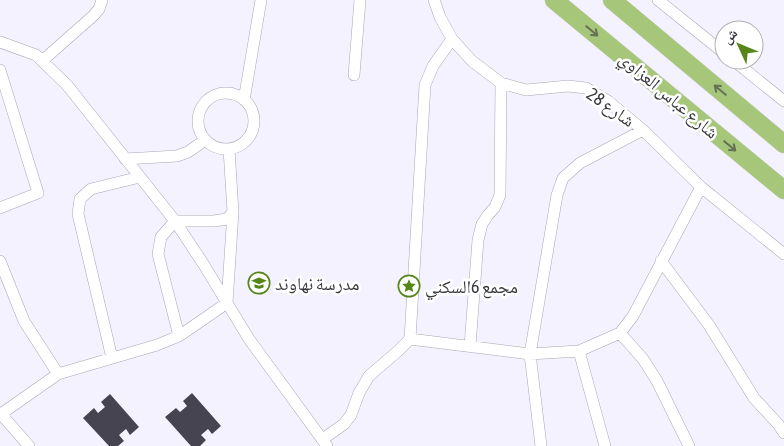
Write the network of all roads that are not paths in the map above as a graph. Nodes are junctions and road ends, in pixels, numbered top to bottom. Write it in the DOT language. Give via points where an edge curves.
graph roads {
  1 [pos="102,0"];
  2 [pos="261,0"];
  3 [pos="360,0"];
  4 [pos="434,0"];
  5 [pos="554,0"];
  6 [pos="612,0"];
  7 [pos="658,0"];
  8 [pos="452,39"];
  9 [pos="0,42"];
  10 [pos="714,45"];
  11 [pos="42,61"];
  12 [pos="0,70"];
  13 [pos="745,70"];
  14 [pos="354,75"];
  15 [pos="501,83"];
  16 [pos="244,100"];
  17 [pos="784,102"];
  18 [pos="644,130"];
  19 [pos="204,140"];
  20 [pos="784,143"];
  21 [pos="230,150"];
  22 [pos="125,159"];
  23 [pos="140,177"];
  24 [pos="701,187"];
  25 [pos="784,190"];
  26 [pos="0,208"];
  27 [pos="233,212"];
  28 [pos="175,221"];
  29 [pos="784,254"];
  30 [pos="0,261"];
  31 [pos="661,261"];
  32 [pos="227,303"];
  33 [pos="620,333"];
  34 [pos="179,336"];
  35 [pos="410,339"];
  36 [pos="470,346"];
  37 [pos="579,351"];
  38 [pos="530,354"];
  39 [pos="112,358"];
  40 [pos="58,374"];
  41 [pos="1,414"];
  42 [pos="784,434"];
  43 [pos="19,441"];
  44 [pos="325,443"];
  45 [pos="29,446"];
  46 [pos="541,446"];
  47 [pos="605,446"];
  48 [pos="688,446"];
  1 -- 11 [label="street" via="93,16"];
  2 -- 16 [label="street"];
  3 -- 14 [label="street"];
  4 -- 8 [label="street, شارع 28"];
  5 -- 25 [label="main road, شارع عباس العزاوي, one-way"];
  20 -- 6 [label="main road, شارع عباس العزاوي, one-way"];
  7 -- 10 [label="street"];
  8 -- 15 [label="street, شارع 28" via="472,62"];
  8 -- 35 [label="street" via="433,66 425,85"];
  9 -- 11 [label="street" via="36,55"];
  11 -- 22 [label="street" via="67,85"];
  12 -- 26 [label="street" via="38,193"];
  13 -- 17 [label="street"];
  15 -- 18 [label="street, شارع 28" via="526,90 568,86 586,88"];
  15 -- 36 [label="street" via="500,195 482,224 478,240"];
  16 -- 19 [label="street" via="229,93 210,98 199,112 198,122"];
  16 -- 21 [label="street" via="254,115 254,125 247,141"];
  18 -- 24 [label="street, شارع 28"];
  18 -- 38 [label="street" via="580,163 563,178 557,195"];
  19 -- 21 [label="street" via="212,146"];
  19 -- 22 [label="street" via="177,156"];
  21 -- 27 [label="street"];
  22 -- 23 [label="street"];
  23 -- 28 [label="street"];
  23 -- 39 [label="street" via="90,189 80,199 78,214"];
  24 -- 29 [label="street, شارع 28"];
  24 -- 31 [label="street"];
  27 -- 28 [label="street" via="227,219"];
  27 -- 32 [label="street"];
  28 -- 32 [label="street"];
  28 -- 34 [label="street" via="161,237 158,254"];
  30 -- 40 [label="street" via="24,321"];
  31 -- 33 [label="street" via="633,316"];
  31 -- 42 [label="street" via="709,325 754,398"];
  32 -- 34 [label="street"];
  32 -- 44 [label="street" via="249,339"];
  33 -- 37 [label="street"];
  33 -- 48 [label="street" via="643,358 657,381"];
  34 -- 39 [label="street"];
  35 -- 36 [label="street"];
  35 -- 44 [label="street" via="369,376 351,415"];
  36 -- 38 [label="street"];
  37 -- 38 [label="street"];
  37 -- 47 [label="street"];
  38 -- 46 [label="street"];
  39 -- 40 [label="street"];
  40 -- 41 [label="street"];
  41 -- 43 [label="street"];
  43 -- 45 [label="street"];
}
